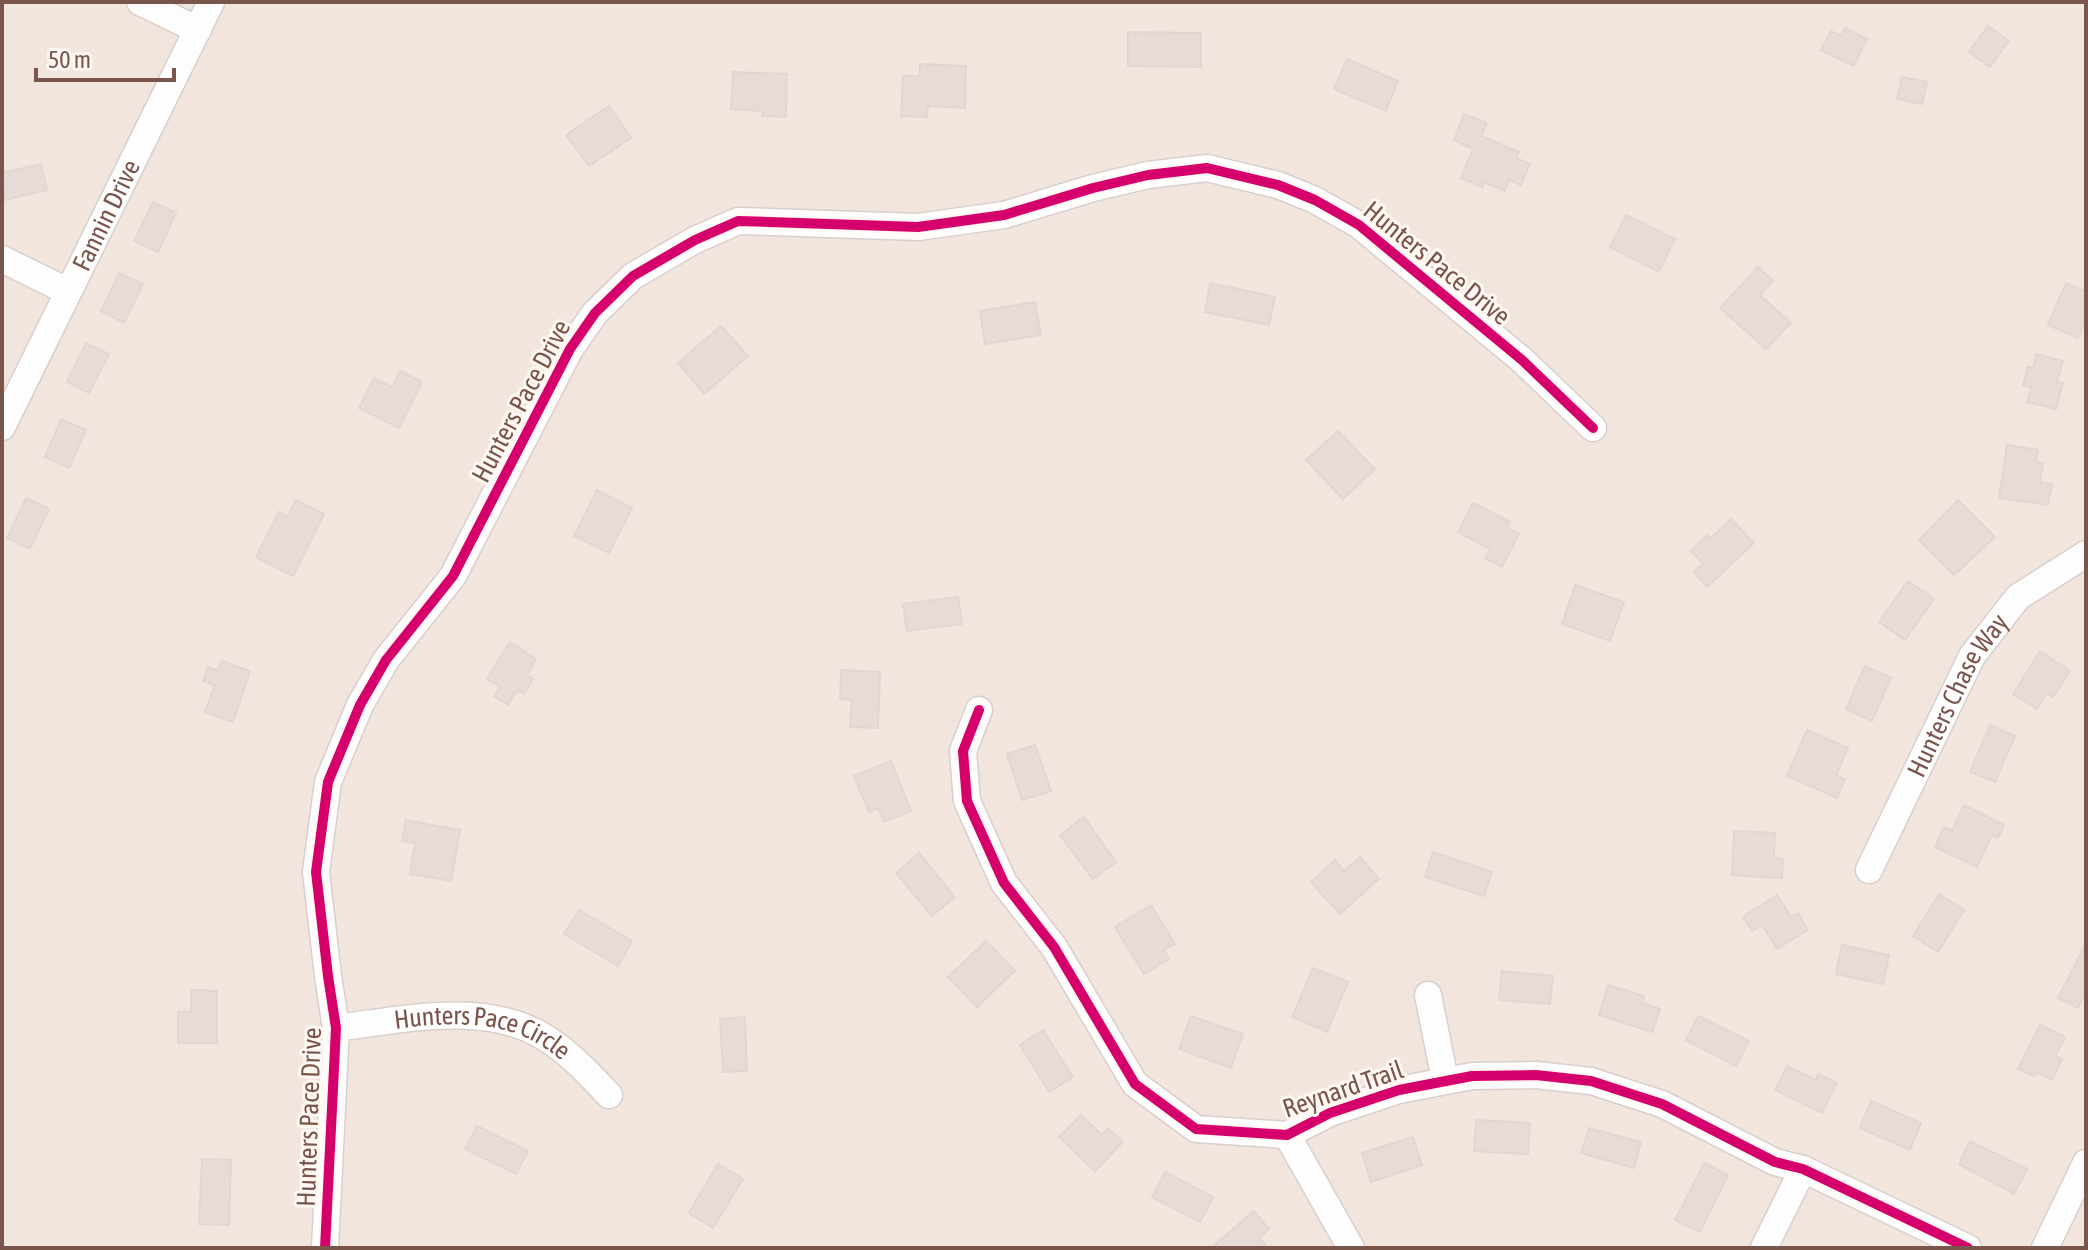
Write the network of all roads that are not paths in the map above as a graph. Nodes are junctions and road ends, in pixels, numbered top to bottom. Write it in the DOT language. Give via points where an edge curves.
graph roads {
  1 [pos="140,2"];
  2 [pos="211,2"];
  3 [pos="198,30"];
  4 [pos="2,259"];
  5 [pos="67,291"];
  6 [pos="2,427"];
  7 [pos="1593,428"];
  8 [pos="2086,554"];
  9 [pos="979,710"];
  10 [pos="1869,870"];
  11 [pos="1428,995"];
  12 [pos="336,1028"];
  13 [pos="1445,1080"];
  14 [pos="609,1095"];
  15 [pos="1287,1135"];
  16 [pos="2086,1163"];
  17 [pos="1803,1169"];
  18 [pos="325,1248"];
  19 [pos="1351,1248"];
  20 [pos="1764,1248"];
  21 [pos="1968,1248"];
  22 [pos="2045,1248"];
  1 -- 3 [label="street"];
  2 -- 3 [label="street, Fannin Drive"];
  3 -- 5 [label="street, Fannin Drive"];
  4 -- 5 [label="street"];
  5 -- 6 [label="street, Fannin Drive"];
  7 -- 12 [label="street, Hunters Pace Drive" via="1522,360 1359,225 1278,185 1207,168 1148,175 1004,215 918,227 738,221 695,240 633,276 595,313 570,349 453,576 386,660 360,705 328,782 316,872"];
  8 -- 10 [label="street, Hunters Chase Way" via="2018,597 1972,656"];
  9 -- 15 [label="street, Reynard Trail" via="963,751 967,801 1004,883 1054,947 1135,1084 1196,1129"];
  11 -- 13 [label="street"];
  12 -- 14 [label="street, Hunters Pace Circle" via="429,1017 488,1017 519,1024 575,1060"];
  12 -- 18 [label="street, Hunters Pace Drive"];
  13 -- 15 [label="street, Reynard Trail" via="1330,1113"];
  13 -- 17 [label="street, Reynard Trail" via="1536,1075 1591,1081 1662,1104 1775,1162"];
  15 -- 19 [label="street"];
  16 -- 22 [label="street"];
  17 -- 20 [label="street"];
  17 -- 21 [label="street, Reynard Trail"];
}
